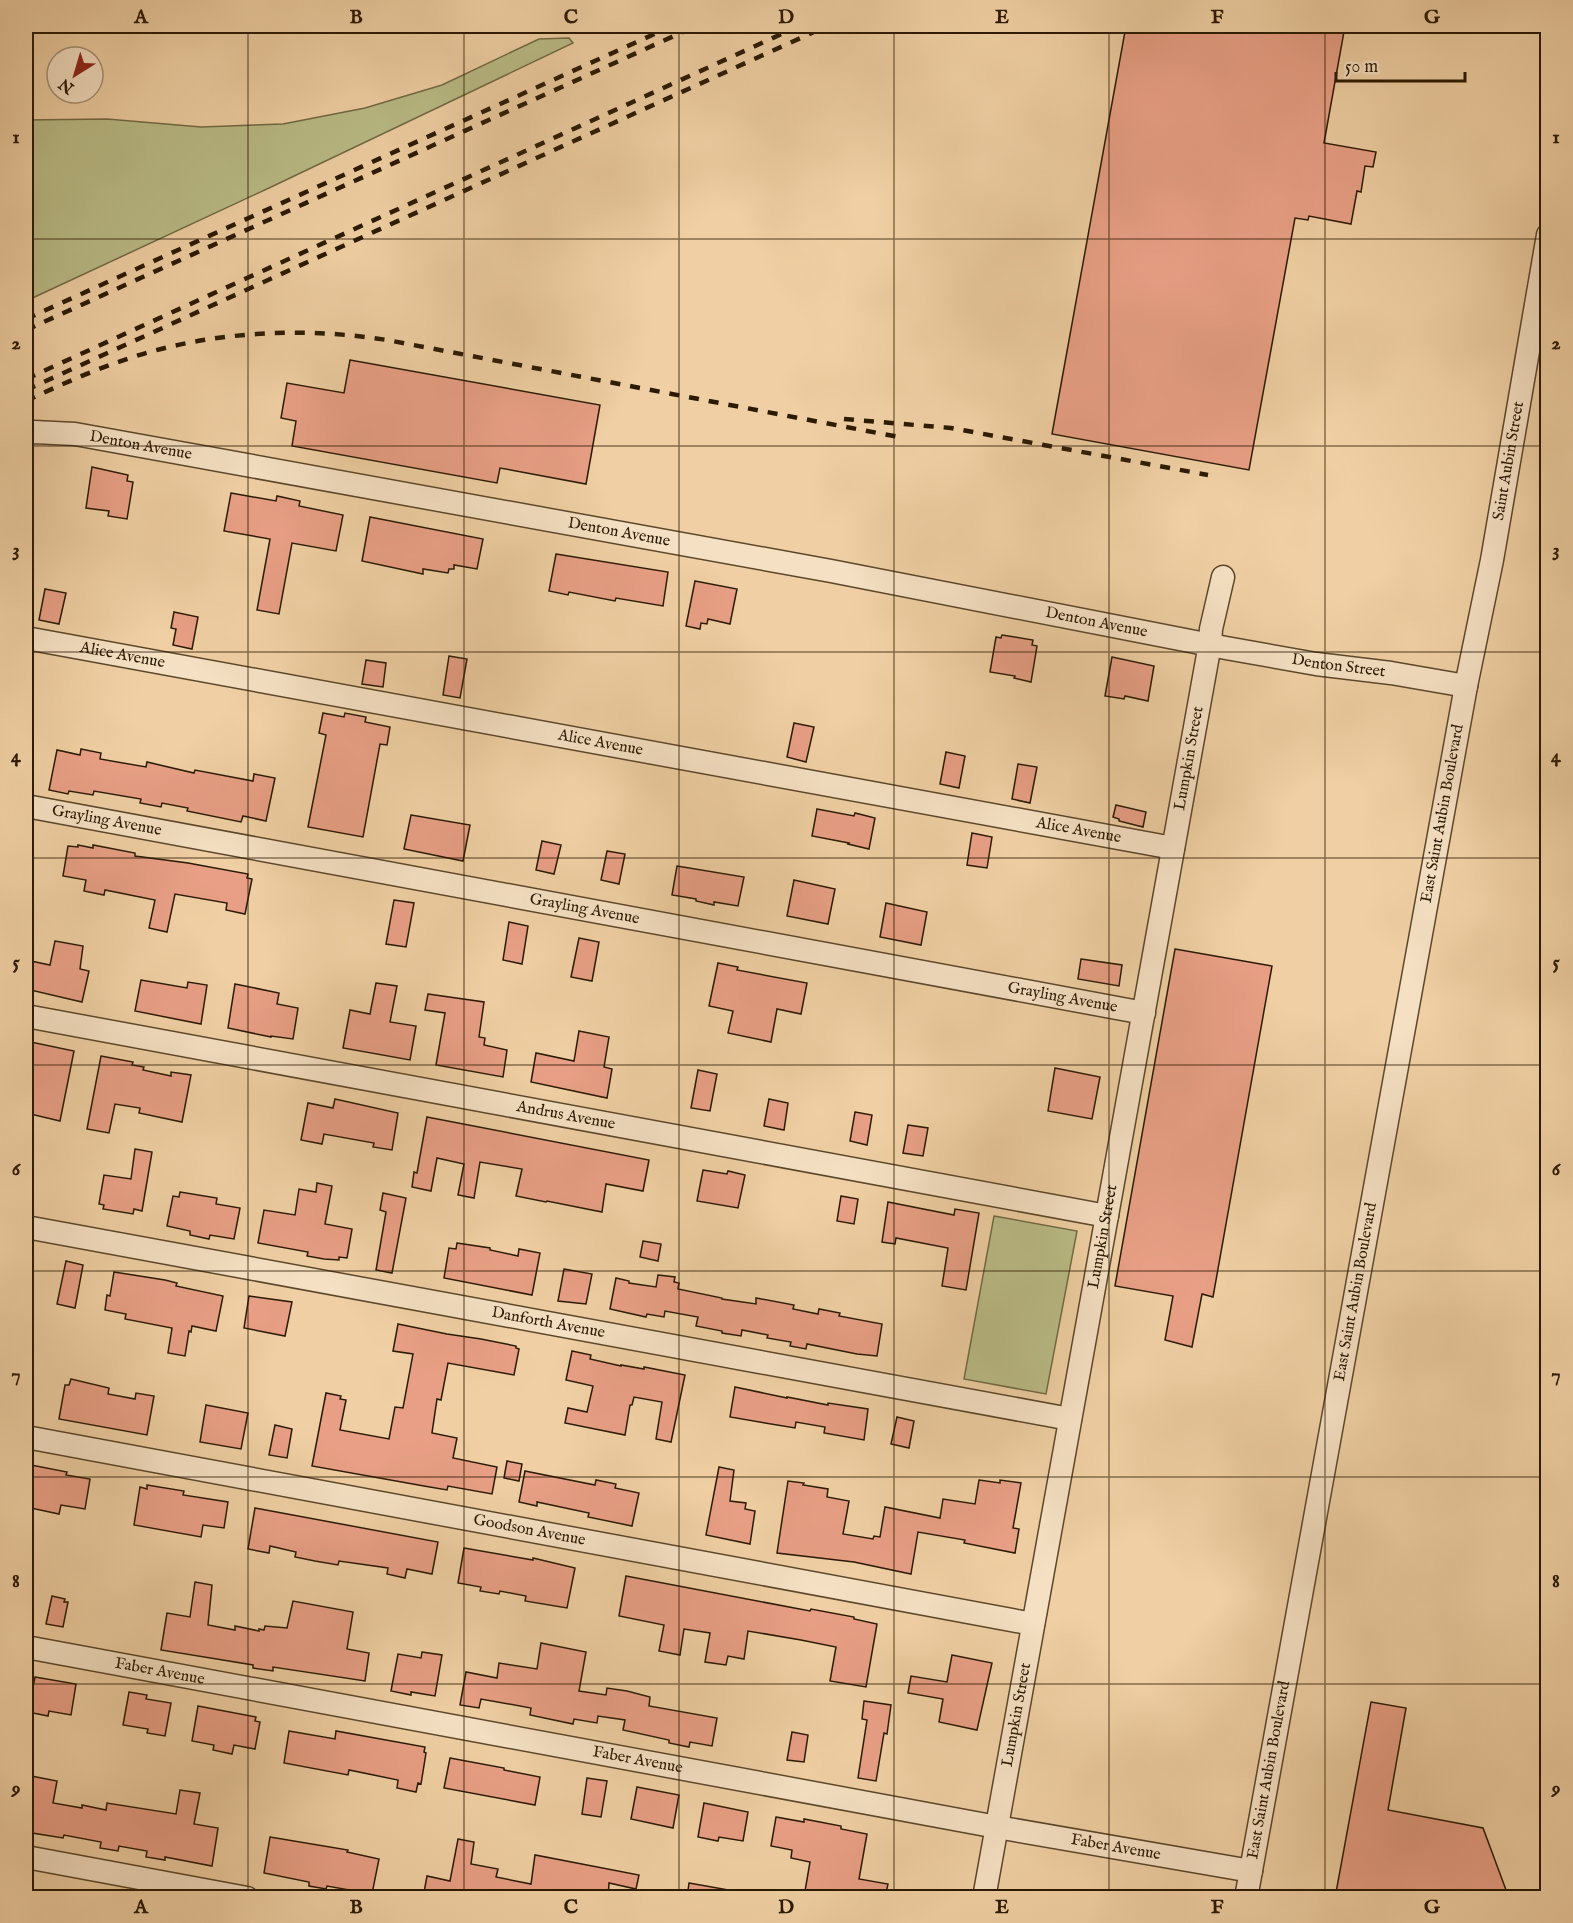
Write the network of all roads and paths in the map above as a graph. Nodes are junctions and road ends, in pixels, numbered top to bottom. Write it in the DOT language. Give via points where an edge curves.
graph roads {
  1 [pos="1548,235"];
  2 [pos="26,434"];
  3 [pos="1223,577"];
  4 [pos="26,638"];
  5 [pos="1210,644"];
  6 [pos="1466,686"];
  7 [pos="26,806"];
  8 [pos="1173,849"];
  9 [pos="1144,1013"];
  10 [pos="26,1016"];
  11 [pos="1107,1216"];
  12 [pos="26,1227"];
  13 [pos="1071,1419"];
  14 [pos="26,1437"];
  15 [pos="1033,1624"];
  16 [pos="26,1647"];
  17 [pos="997,1827"];
  18 [pos="26,1857"];
  19 [pos="1251,1871"];
  20 [pos="247,1898"];
  21 [pos="984,1898"];
  22 [pos="1246,1898"];
  1 -- 6 [label="street, Saint Aubin Street" via="1492,560"];
  2 -- 5 [label="street, Denton Avenue" via="75,434"];
  3 -- 5 [label="street, Lumpkin Street"];
  4 -- 8 [label="street, Alice Avenue"];
  5 -- 6 [label="street, Denton Street"];
  5 -- 8 [label="street, Lumpkin Street"];
  6 -- 19 [label="street, East Saint Aubin Boulevard"];
  7 -- 9 [label="street, Grayling Avenue"];
  8 -- 9 [label="street, Lumpkin Street"];
  9 -- 11 [label="street, Lumpkin Street"];
  10 -- 11 [label="street, Andrus Avenue"];
  11 -- 13 [label="street, Lumpkin Street"];
  12 -- 13 [label="street, Danforth Avenue"];
  13 -- 15 [label="street, Lumpkin Street"];
  14 -- 15 [label="street, Goodson Avenue"];
  15 -- 17 [label="street, Lumpkin Street"];
  16 -- 17 [label="street, Faber Avenue"];
  17 -- 19 [label="street, Faber Avenue"];
  17 -- 21 [label="street, Lumpkin Street"];
  18 -- 20 [label="street"];
  19 -- 22 [label="street, East Saint Aubin Boulevard"];
}
